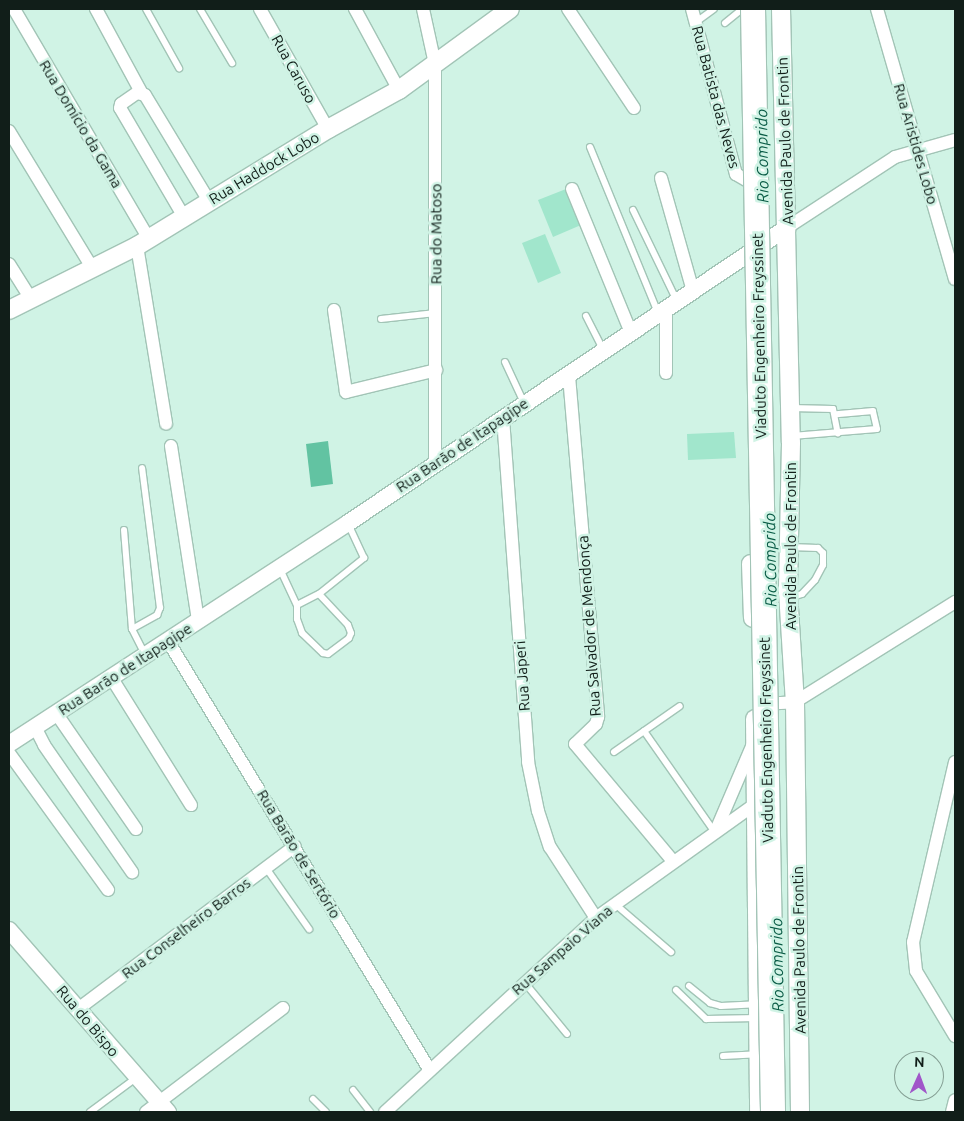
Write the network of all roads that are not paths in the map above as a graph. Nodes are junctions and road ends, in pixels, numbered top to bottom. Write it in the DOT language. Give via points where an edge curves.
graph roads {
  1 [pos="14,9"];
  2 [pos="96,9"];
  3 [pos="146,9"];
  4 [pos="200,9"];
  5 [pos="260,9"];
  6 [pos="355,9"];
  7 [pos="423,9"];
  8 [pos="497,9"];
  9 [pos="510,9"];
  10 [pos="568,9"];
  11 [pos="692,9"];
  12 [pos="714,9"];
  13 [pos="745,9"];
  14 [pos="769,9"];
  15 [pos="781,9"];
  16 [pos="879,10"];
  17 [pos="696,22"];
  18 [pos="725,23"];
  19 [pos="486,24"];
  20 [pos="232,63"];
  21 [pos="435,64"];
  22 [pos="179,68"];
  23 [pos="400,90"];
  24 [pos="141,92"];
  25 [pos="634,108"];
  26 [pos="328,129"];
  27 [pos="9,131"];
  28 [pos="955,140"];
  29 [pos="590,147"];
  30 [pos="917,149"];
  31 [pos="661,178"];
  32 [pos="746,180"];
  33 [pos="572,189"];
  34 [pos="209,201"];
  35 [pos="633,210"];
  36 [pos="184,217"];
  37 [pos="787,228"];
  38 [pos="143,242"];
  39 [pos="747,256"];
  40 [pos="9,264"];
  41 [pos="93,269"];
  42 [pos="955,279"];
  43 [pos="693,291"];
  44 [pos="31,299"];
  45 [pos="668,308"];
  46 [pos="9,310"];
  47 [pos="334,310"];
  48 [pos="437,313"];
  49 [pos="586,316"];
  50 [pos="381,318"];
  51 [pos="631,333"];
  52 [pos="604,351"];
  53 [pos="505,362"];
  54 [pos="436,370"];
  55 [pos="666,373"];
  56 [pos="569,376"];
  57 [pos="524,403"];
  58 [pos="790,408"];
  59 [pos="836,414"];
  60 [pos="503,418"];
  61 [pos="166,424"];
  62 [pos="838,434"];
  63 [pos="791,440"];
  64 [pos="750,443"];
  65 [pos="171,446"];
  66 [pos="435,461"];
  67 [pos="142,468"];
  68 [pos="348,523"];
  69 [pos="124,530"];
  70 [pos="788,546"];
  71 [pos="279,568"];
  72 [pos="319,594"];
  73 [pos="752,594"];
  74 [pos="789,595"];
  75 [pos="955,602"];
  76 [pos="297,605"];
  77 [pos="198,621"];
  78 [pos="132,629"];
  79 [pos="168,641"];
  80 [pos="146,655"];
  81 [pos="111,678"];
  82 [pos="795,702"];
  83 [pos="755,704"];
  84 [pos="680,706"];
  85 [pos="56,714"];
  86 [pos="35,727"];
  87 [pos="644,731"];
  88 [pos="754,739"];
  89 [pos="9,744"];
  90 [pos="614,752"];
  91 [pos="9,753"];
  92 [pos="955,762"];
  93 [pos="954,778"];
  94 [pos="795,804"];
  95 [pos="191,805"];
  96 [pos="754,805"];
  97 [pos="136,829"];
  98 [pos="716,830"];
  99 [pos="295,846"];
  100 [pos="672,861"];
  101 [pos="266,868"];
  102 [pos="132,872"];
  103 [pos="108,890"];
  104 [pos="615,904"];
  105 [pos="596,918"];
  106 [pos="309,929"];
  107 [pos="9,930"];
  108 [pos="671,952"];
  109 [pos="524,982"];
  110 [pos="689,986"];
  111 [pos="676,990"];
  112 [pos="283,1008"];
  113 [pos="78,1009"];
  114 [pos="758,1019"];
  115 [pos="567,1034"];
  116 [pos="800,1034"];
  117 [pos="955,1036"];
  118 [pos="758,1054"];
  119 [pos="723,1056"];
  120 [pos="429,1069"];
  121 [pos="136,1078"];
  122 [pos="353,1090"];
  123 [pos="313,1099"];
  124 [pos="955,1100"];
  125 [pos="158,1109"];
  126 [pos="90,1112"];
  127 [pos="326,1112"];
  128 [pos="370,1112"];
  129 [pos="385,1112"];
  130 [pos="759,1112"];
  131 [pos="774,1112"];
  132 [pos="788,1112"];
  133 [pos="800,1112"];
  134 [pos="952,1112"];
  1 -- 38 [label="street, Rua Domício da Gama"];
  2 -- 24 [label="street"];
  3 -- 22 [label="lane"];
  4 -- 20 [label="lane"];
  5 -- 26 [label="street, Rua Caruso"];
  6 -- 23 [label="street"];
  7 -- 21 [label="street, Rua do Matoso"];
  8 -- 19 [label="street"];
  9 -- 19 [label="main road, Rua Haddock Lobo"];
  10 -- 25 [label="street"];
  11 -- 17 [label="street, Rua Batista das Neves"];
  12 -- 17 [label="lane"];
  13 -- 18 [label="lane"];
  13 -- 32 [label="main road"];
  13 -- 131 [label="highway, Viaduto Engenheiro Freyssinet, bridge"];
  14 -- 132 [label="highway, Viaduto Engenheiro Freyssinet"];
  15 -- 37 [label="main road, Avenida Paulo de Frontin"];
  16 -- 30 [label="street, Rua Aristides Lobo"];
  17 -- 32 [label="street, Rua Batista das Neves" via="705,39 736,174"];
  19 -- 21 [label="main road, Rua Haddock Lobo"];
  21 -- 23 [label="main road, Rua Haddock Lobo"];
  21 -- 48 [label="street, Rua do Matoso"];
  23 -- 26 [label="main road, Rua Haddock Lobo"];
  24 -- 34 [label="street"];
  24 -- 36 [label="street" via="121,104 120,108"];
  26 -- 34 [label="main road, Rua Haddock Lobo"];
  27 -- 41 [label="street"];
  28 -- 30 [label="street, Rua Barão de Itapagipe"];
  29 -- 45 [label="lane"];
  30 -- 37 [label="street, Rua Barão de Itapagipe" via="895,157"];
  30 -- 42 [label="street, Rua Aristides Lobo"];
  31 -- 43 [label="street"];
  32 -- 39 [label="main road"];
  33 -- 51 [label="street"];
  34 -- 36 [label="main road, Rua Haddock Lobo"];
  35 -- 45 [label="lane"];
  36 -- 38 [label="main road, Rua Haddock Lobo"];
  37 -- 39 [label="street, Rua Barão de Itapagipe"];
  37 -- 58 [label="main road, Avenida Paulo de Frontin"];
  38 -- 41 [label="main road, Rua Haddock Lobo"];
  38 -- 61 [label="street"];
  39 -- 43 [label="street, Rua Barão de Itapagipe"];
  39 -- 64 [label="main road"];
  40 -- 44 [label="street"];
  41 -- 44 [label="main road, Rua Haddock Lobo"];
  43 -- 45 [label="street, Rua Barão de Itapagipe"];
  44 -- 46 [label="main road, Rua Haddock Lobo"];
  45 -- 51 [label="street, Rua Barão de Itapagipe"];
  45 -- 55 [label="street"];
  47 -- 54 [label="street" via="346,392"];
  48 -- 50 [label="lane"];
  48 -- 54 [label="street, Rua do Matoso"];
  49 -- 52 [label="lane"];
  51 -- 52 [label="street, Rua Barão de Itapagipe"];
  52 -- 56 [label="street, Rua Barão de Itapagipe"];
  53 -- 57 [label="lane"];
  54 -- 66 [label="street, Rua do Matoso"];
  56 -- 57 [label="street, Rua Barão de Itapagipe"];
  56 -- 100 [label="street, Rua Salvador de Mendonça" via="598,717 596,724 575,744"];
  57 -- 60 [label="street, Rua Barão de Itapagipe"];
  58 -- 59 [label="lane" via="829,407"];
  58 -- 63 [label="main road, Avenida Paulo de Frontin"];
  59 -- 62 [label="lane"];
  59 -- 62 [label="lane" via="873,411 878,425 875,432"];
  60 -- 66 [label="street, Rua Barão de Itapagipe"];
  60 -- 105 [label="street, Rua Japeri" via="528,762 538,812 550,847"];
  62 -- 63 [label="lane"];
  63 -- 64 [label="main road"];
  63 -- 70 [label="main road, Avenida Paulo de Frontin"];
  64 -- 73 [label="main road"];
  65 -- 77 [label="street"];
  66 -- 68 [label="street, Rua Barão de Itapagipe"];
  67 -- 78 [label="lane" via="160,608 157,615"];
  68 -- 71 [label="street, Rua Barão de Itapagipe"];
  68 -- 72 [label="lane" via="354,530 355,544 364,558"];
  69 -- 78 [label="lane"];
  70 -- 74 [label="main road, Avenida Paulo de Frontin"];
  70 -- 74 [label="lane" via="818,548 824,553 823,565 815,580 802,594"];
  71 -- 76 [label="lane"];
  71 -- 77 [label="street, Rua Barão de Itapagipe"];
  72 -- 76 [label="lane"];
  72 -- 76 [label="lane" via="348,625 350,633 349,638 333,652 323,653 302,632 297,619"];
  73 -- 74 [label="main road"];
  73 -- 83 [label="main road"];
  74 -- 82 [label="main road, Avenida Paulo de Frontin"];
  75 -- 82 [label="street"];
  77 -- 79 [label="street, Rua Barão de Itapagipe"];
  78 -- 80 [label="lane"];
  79 -- 80 [label="street, Rua Barão de Itapagipe"];
  79 -- 99 [label="street, Rua Barão de Sertório"];
  80 -- 81 [label="street, Rua Barão de Itapagipe"];
  81 -- 85 [label="street, Rua Barão de Itapagipe"];
  81 -- 95 [label="street"];
  82 -- 83 [label="street"];
  82 -- 94 [label="main road, Avenida Paulo de Frontin"];
  83 -- 88 [label="main road"];
  84 -- 87 [label="lane"];
  85 -- 86 [label="street, Rua Barão de Itapagipe"];
  85 -- 97 [label="street"];
  86 -- 89 [label="street, Rua Barão de Itapagipe"];
  86 -- 102 [label="street" via="44,746"];
  87 -- 90 [label="lane"];
  87 -- 98 [label="lane"];
  88 -- 96 [label="main road"];
  88 -- 98 [label="street"];
  91 -- 103 [label="street"];
  92 -- 93 [label="street"];
  93 -- 117 [label="street" via="913,942 916,971"];
  94 -- 96 [label="main road"];
  94 -- 116 [label="main road, Avenida Paulo de Frontin"];
  96 -- 98 [label="street, Rua Sampaio Viana"];
  96 -- 114 [label="main road"];
  98 -- 100 [label="street, Rua Sampaio Viana"];
  99 -- 101 [label="street, Rua Conselheiro Barros"];
  99 -- 120 [label="street, Rua Barão de Sertório"];
  100 -- 104 [label="street, Rua Sampaio Viana"];
  101 -- 106 [label="lane"];
  101 -- 113 [label="street, Rua Conselheiro Barros"];
  104 -- 105 [label="street, Rua Sampaio Viana"];
  104 -- 108 [label="lane"];
  105 -- 109 [label="street, Rua Sampaio Viana"];
  107 -- 113 [label="street, Rua do Bispo"];
  109 -- 115 [label="lane"];
  109 -- 120 [label="street, Rua Sampaio Viana"];
  110 -- 114 [label="lane" via="710,1003"];
  111 -- 114 [label="lane" via="706,1019"];
  112 -- 125 [label="street"];
  113 -- 121 [label="street, Rua do Bispo"];
  114 -- 116 [label="main road"];
  114 -- 118 [label="main road"];
  116 -- 133 [label="main road, Avenida Paulo de Frontin"];
  118 -- 119 [label="lane"];
  118 -- 130 [label="main road"];
  120 -- 129 [label="street, Rua Sampaio Viana"];
  121 -- 125 [label="street, Rua do Bispo"];
  121 -- 126 [label="lane"];
  122 -- 128 [label="lane"];
  123 -- 127 [label="lane"];
  124 -- 134 [label="street"];
}
